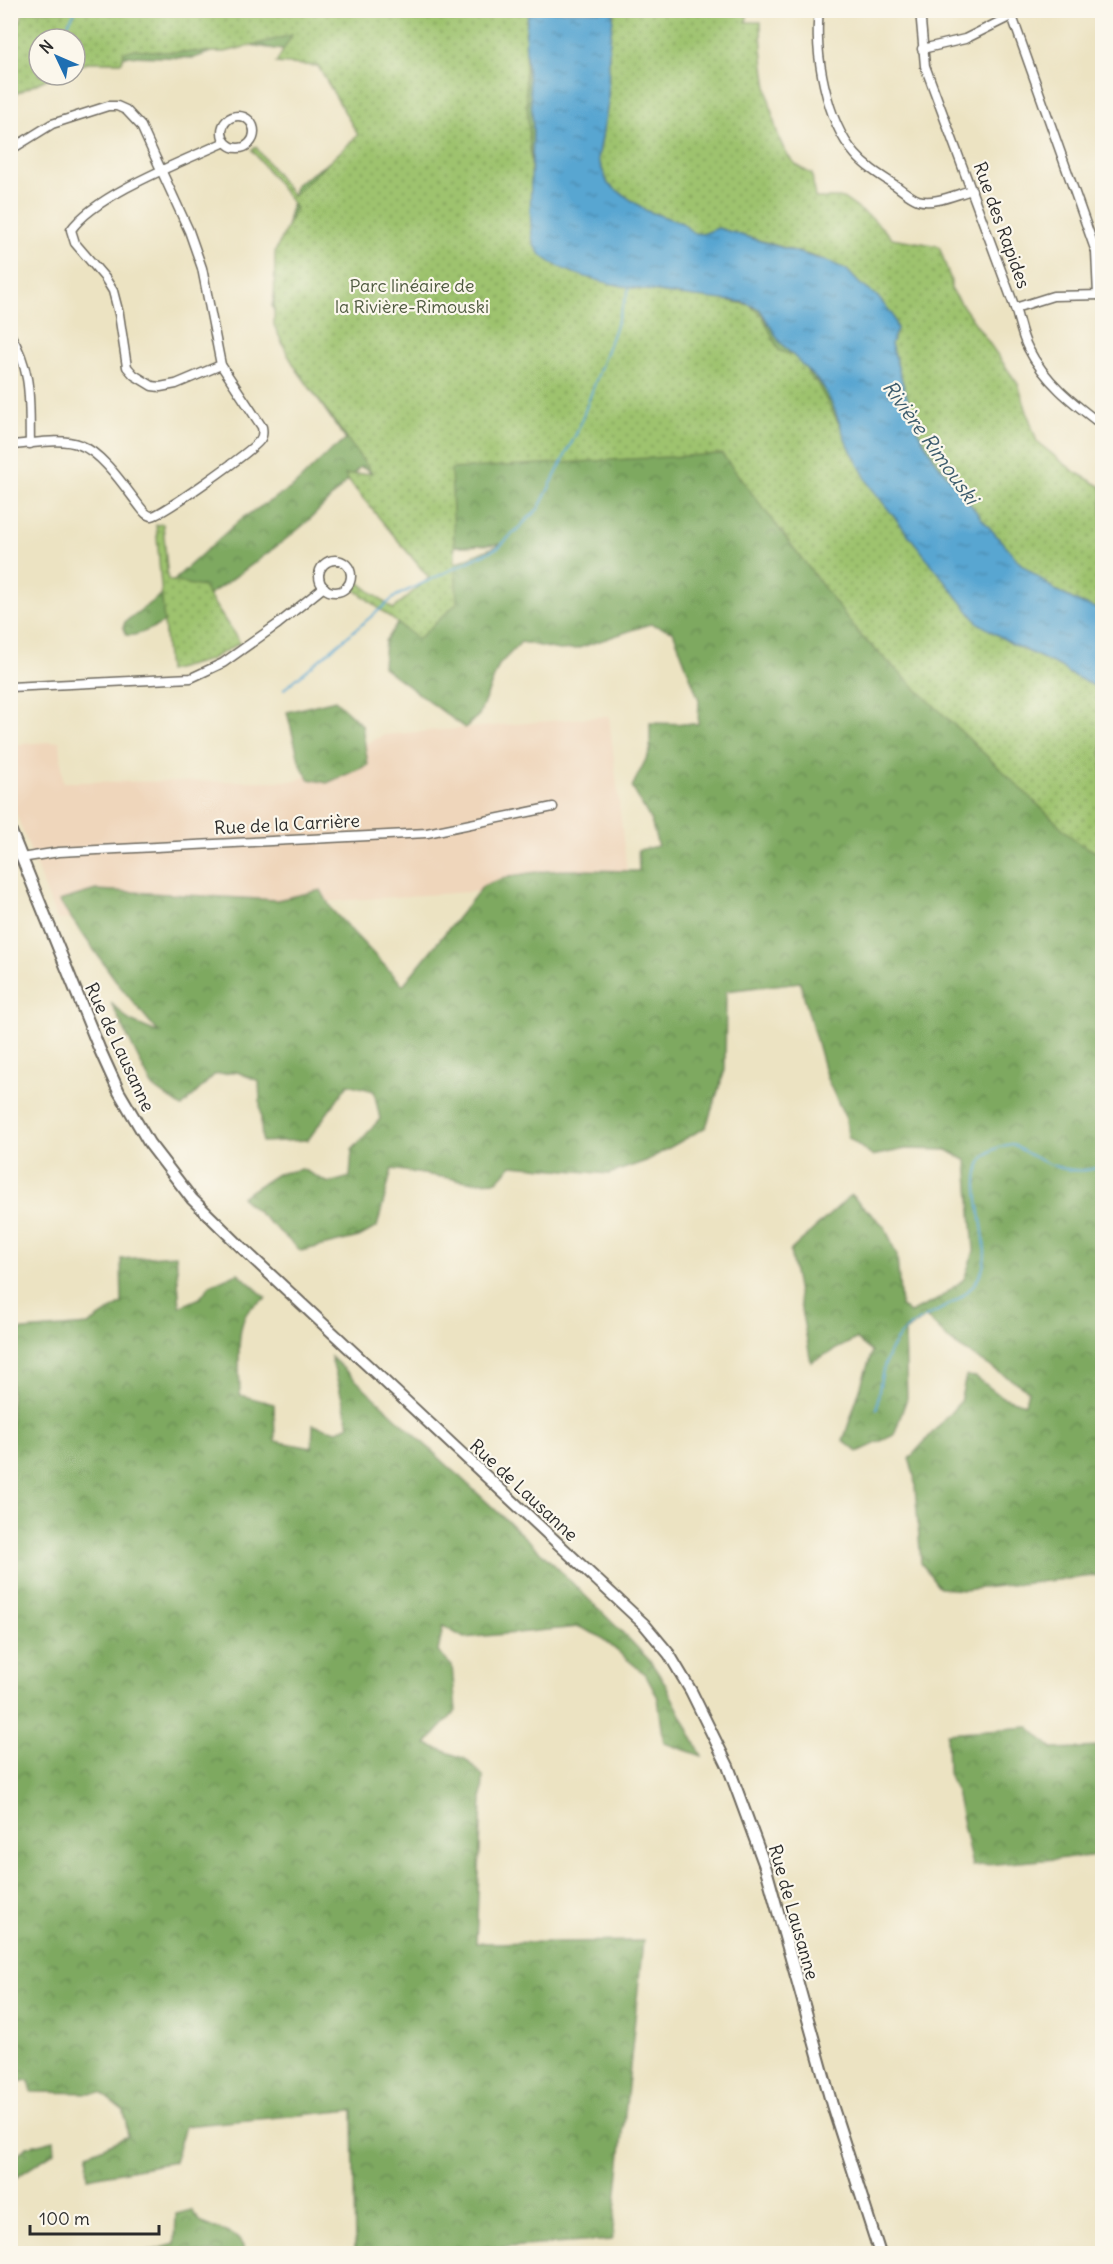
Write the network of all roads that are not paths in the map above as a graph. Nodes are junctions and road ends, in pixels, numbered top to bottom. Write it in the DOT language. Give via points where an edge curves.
graph roads {
  1 [pos="819,10"];
  2 [pos="920,10"];
  3 [pos="1023,10"];
  4 [pos="1012,16"];
  5 [pos="922,49"];
  6 [pos="225,142"];
  7 [pos="10,150"];
  8 [pos="162,171"];
  9 [pos="972,190"];
  10 [pos="1100,295"];
  11 [pos="1016,308"];
  12 [pos="10,334"];
  13 [pos="221,365"];
  14 [pos="1102,425"];
  15 [pos="30,444"];
  16 [pos="10,445"];
  17 [pos="324,587"];
  18 [pos="10,687"];
  19 [pos="553,807"];
  20 [pos="10,829"];
  21 [pos="21,858"];
  22 [pos="880,2253"];
  1 -- 9 [label="street" via="820,63 828,100 840,132 854,154 919,200 936,201"];
  2 -- 5 [label="street, Rue des Rapides"];
  3 -- 4 [label="street"];
  4 -- 5 [label="street" via="965,39"];
  4 -- 10 [label="street" via="1096,252"];
  5 -- 9 [label="street, Rue des Rapides"];
  6 -- 8 [label="street"];
  7 -- 8 [label="street" via="52,124 117,106 141,126"];
  8 -- 13 [label="street" via="202,268"];
  8 -- 13 [label="street" via="88,211 71,230 72,236 114,291 127,367 134,375 160,387"];
  9 -- 11 [label="street, Rue des Rapides"];
  10 -- 11 [label="street" via="1053,296"];
  11 -- 14 [label="street, Rue des Rapides" via="1027,347 1041,370 1069,400"];
  12 -- 15 [label="street" via="26,367"];
  13 -- 15 [label="street" via="262,427 263,435 246,452 153,516 141,508 94,451 79,444"];
  15 -- 16 [label="street"];
  17 -- 18 [label="street" via="223,663 191,678"];
  19 -- 21 [label="street, Rue de la Carrière" via="427,833 59,852"];
  20 -- 21 [label="street, Rue de Lausanne"];
  21 -- 22 [label="street, Rue de Lausanne" via="119,1092 149,1143 192,1199 629,1610 669,1654 692,1691 728,1766 766,1869 832,2106"];
}
